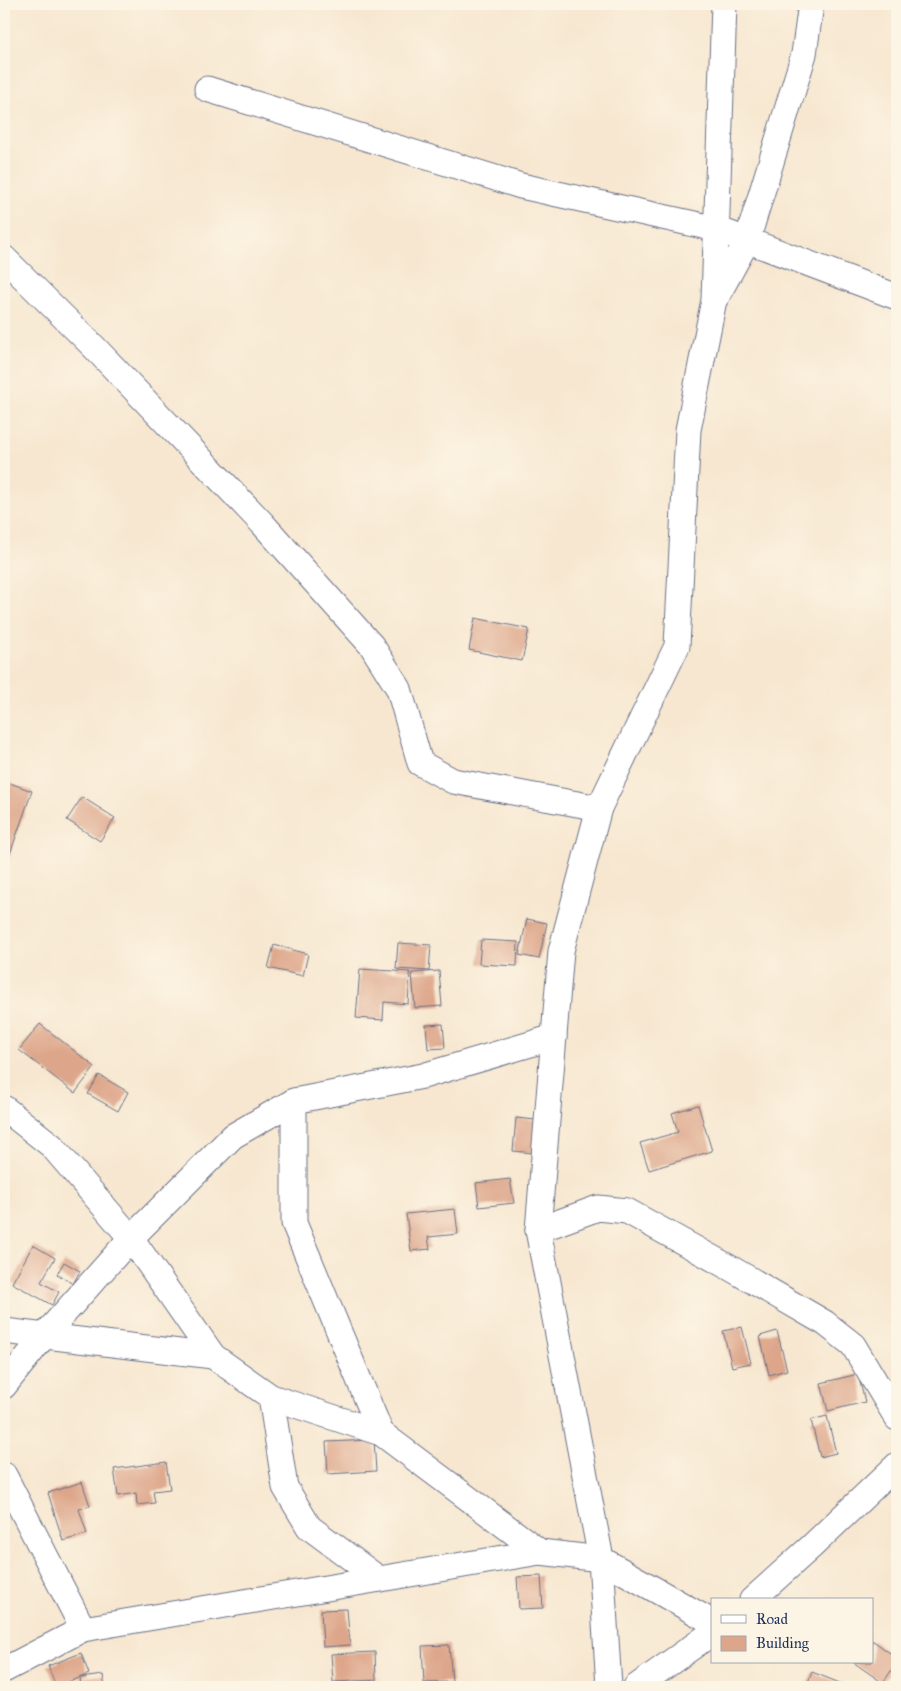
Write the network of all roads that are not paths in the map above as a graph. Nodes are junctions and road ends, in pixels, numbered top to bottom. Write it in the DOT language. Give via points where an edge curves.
graph roads {
  1 [pos="724,4"];
  2 [pos="810,4"];
  3 [pos="207,89"];
  4 [pos="717,229"];
  5 [pos="747,241"];
  6 [pos="4,258"];
  7 [pos="897,297"];
  8 [pos="714,300"];
  9 [pos="599,808"];
  10 [pos="554,1037"];
  11 [pos="294,1100"];
  12 [pos="4,1108"];
  13 [pos="538,1230"];
  14 [pos="131,1238"];
  15 [pos="4,1332"];
  16 [pos="44,1336"];
  17 [pos="214,1356"];
  18 [pos="4,1386"];
  19 [pos="271,1397"];
  20 [pos="897,1418"];
  21 [pos="381,1433"];
  22 [pos="897,1464"];
  23 [pos="4,1475"];
  24 [pos="540,1552"];
  25 [pos="600,1559"];
  26 [pos="379,1579"];
  27 [pos="754,1598"];
  28 [pos="711,1621"];
  29 [pos="83,1629"];
  30 [pos="711,1634"];
  31 [pos="4,1670"];
  32 [pos="609,1687"];
  33 [pos="636,1687"];
  1 -- 4 [label="street"];
  2 -- 5 [label="street" via="804,54"];
  3 -- 4 [label="street" via="521,186"];
  4 -- 5 [label="street"];
  4 -- 8 [label="street"];
  5 -- 7 [label="street"];
  5 -- 8 [label="street"];
  6 -- 9 [label="street" via="248,509 372,646 399,689 420,763 453,781"];
  8 -- 9 [label="street" via="688,430 677,646"];
  9 -- 10 [label="street" via="561,951"];
  10 -- 11 [label="street" via="423,1076"];
  10 -- 13 [label="street"];
  11 -- 14 [label="street" via="233,1136"];
  11 -- 21 [label="street" via="294,1223"];
  12 -- 14 [label="street" via="52,1146"];
  13 -- 20 [label="street" via="598,1208 627,1211 825,1323 846,1339 853,1345"];
  13 -- 25 [label="street"];
  14 -- 16 [label="street"];
  14 -- 17 [label="street"];
  15 -- 16 [label="street"];
  16 -- 17 [label="street"];
  16 -- 18 [label="street"];
  17 -- 19 [label="street"];
  19 -- 21 [label="street"];
  19 -- 26 [label="street" via="285,1487 309,1527"];
  21 -- 24 [label="street"];
  22 -- 27 [label="street"];
  23 -- 29 [label="street"];
  24 -- 25 [label="street"];
  24 -- 26 [label="street"];
  25 -- 28 [label="street"];
  25 -- 32 [label="street"];
  26 -- 29 [label="street"];
  29 -- 31 [label="street"];
  30 -- 33 [label="street"];
}
